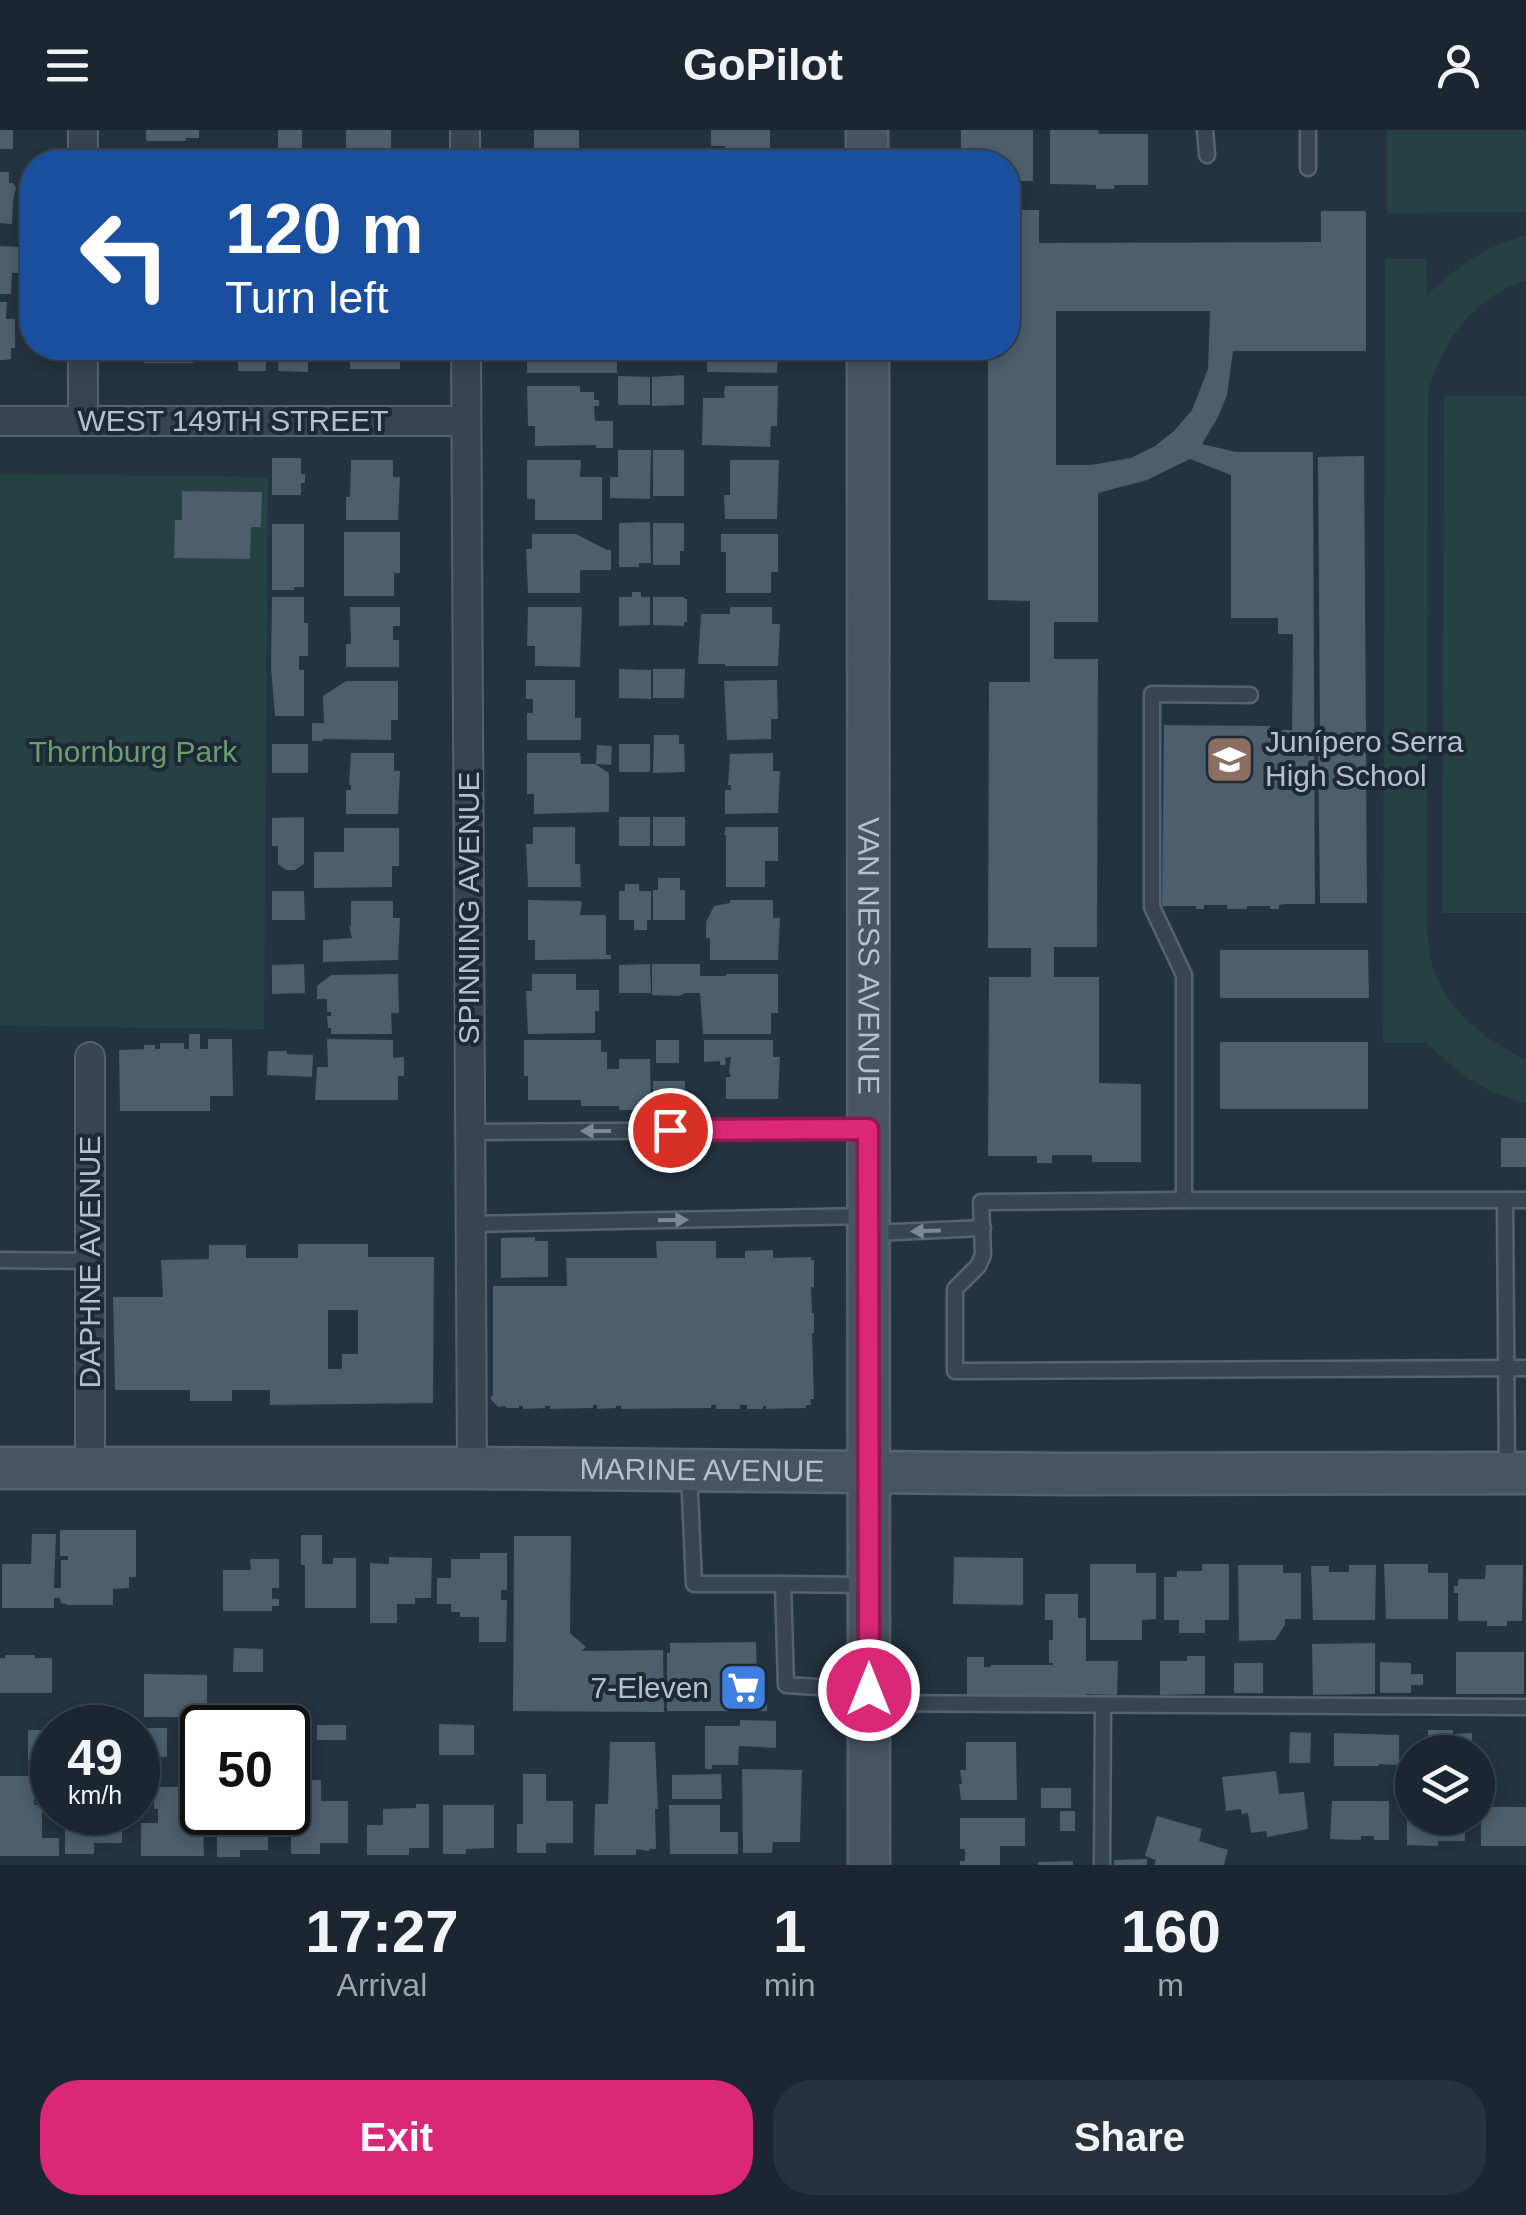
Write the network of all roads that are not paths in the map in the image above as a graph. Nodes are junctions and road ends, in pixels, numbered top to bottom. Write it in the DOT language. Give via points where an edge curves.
graph roads {
  1 [pos="1205,130"];
  2 [pos="1308,130"];
  3 [pos="1207,155"];
  4 [pos="1308,168"];
  5 [pos="83,360"];
  6 [pos="466,360"];
  7 [pos="868,360"];
  8 [pos="0,421"];
  9 [pos="83,421"];
  10 [pos="466,421"];
  11 [pos="1250,695"];
  12 [pos="90,1056"];
  13 [pos="868,1129"];
  14 [pos="470,1132"];
  15 [pos="1184,1200"];
  16 [pos="1505,1200"];
  17 [pos="1526,1200"];
  18 [pos="471,1224"];
  19 [pos="868,1225"];
  20 [pos="982,1228"];
  21 [pos="0,1260"];
  22 [pos="90,1261"];
  23 [pos="1506,1368"];
  24 [pos="1526,1368"];
  25 [pos="0,1468"];
  26 [pos="90,1468"];
  27 [pos="472,1468"];
  28 [pos="689,1471"];
  29 [pos="868,1472"];
  30 [pos="1516,1473"];
  31 [pos="783,1584"];
  32 [pos="869,1585"];
  33 [pos="869,1697"];
  34 [pos="1102,1705"];
  35 [pos="1526,1707"];
  36 [pos="869,1865"];
  37 [pos="1102,1865"];
  1 -- 3 [label="lane"];
  2 -- 4 [label="lane"];
  5 -- 9 [label="street"];
  6 -- 10 [label="street, SPINNING AVENUE"];
  7 -- 13 [label="main road, VAN NESS AVENUE"];
  8 -- 9 [label="street, WEST 149TH STREET"];
  9 -- 10 [label="street, WEST 149TH STREET"];
  10 -- 14 [label="street, SPINNING AVENUE"];
  11 -- 15 [label="lane" via="1152,694 1152,908 1184,975"];
  12 -- 22 [label="street, DAPHNE AVENUE"];
  13 -- 14 [label="lane, one-way"];
  13 -- 19 [label="main road, VAN NESS AVENUE"];
  14 -- 18 [label="street, SPINNING AVENUE"];
  15 -- 16 [label="lane"];
  15 -- 20 [label="lane" via="981,1202"];
  16 -- 17 [label="lane"];
  16 -- 23 [label="lane"];
  18 -- 19 [label="lane, one-way"];
  18 -- 27 [label="street, SPINNING AVENUE"];
  20 -- 19 [label="lane, one-way"];
  19 -- 29 [label="main road, VAN NESS AVENUE"];
  20 -- 23 [label="lane" via="978,1266 954,1289 954,1372"];
  21 -- 22 [label="lane"];
  22 -- 26 [label="street, DAPHNE AVENUE"];
  23 -- 24 [label="lane"];
  23 -- 30 [label="lane"];
  25 -- 26 [label="main road, MARINE AVENUE"];
  26 -- 27 [label="main road, MARINE AVENUE"];
  27 -- 28 [label="main road, MARINE AVENUE"];
  28 -- 29 [label="main road, MARINE AVENUE"];
  28 -- 31 [label="lane" via="694,1584"];
  29 -- 30 [label="main road, MARINE AVENUE"];
  29 -- 32 [label="main road, VAN NESS AVENUE"];
  31 -- 32 [label="lane"];
  31 -- 33 [label="lane" via="786,1685"];
  32 -- 33 [label="main road, VAN NESS AVENUE"];
  33 -- 34 [label="lane"];
  33 -- 36 [label="main road, VAN NESS AVENUE"];
  34 -- 35 [label="lane"];
  34 -- 37 [label="lane"];
}
